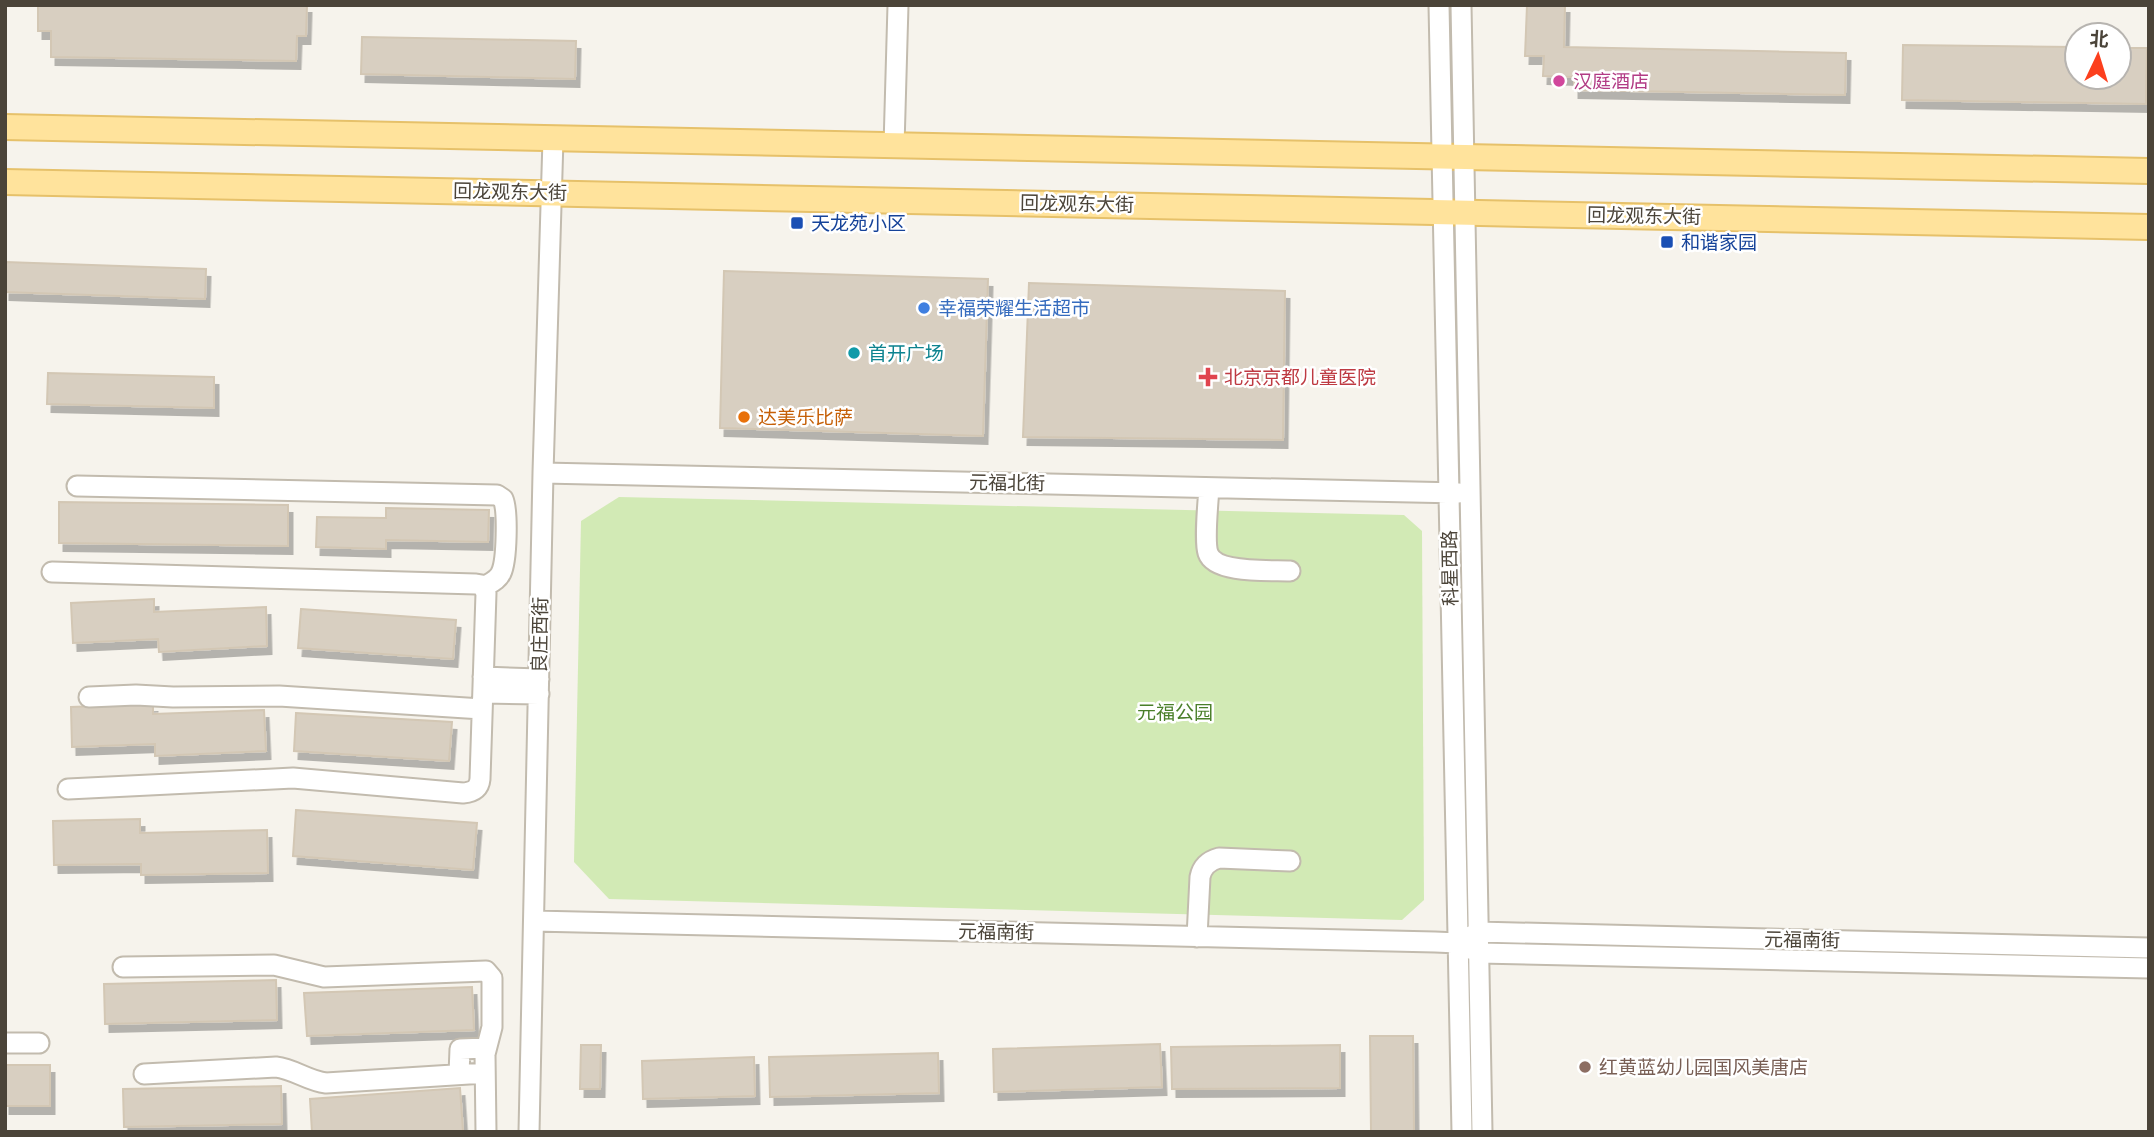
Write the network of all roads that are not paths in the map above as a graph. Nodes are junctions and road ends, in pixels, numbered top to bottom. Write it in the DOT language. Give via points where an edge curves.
graph roads {
  1 [pos="898,5"];
  2 [pos="1439,5"];
  3 [pos="1461,5"];
  4 [pos="5,127"];
  5 [pos="553,139"];
  6 [pos="894,146"];
  7 [pos="1453,157"];
  8 [pos="2149,171"];
  9 [pos="5,182"];
  10 [pos="551,193"];
  11 [pos="1454,212"];
  12 [pos="2149,227"];
  13 [pos="543,473"];
  14 [pos="77,486"];
  15 [pos="1209,488"];
  16 [pos="1449,493"];
  17 [pos="1470,494"];
  18 [pos="1290,571"];
  19 [pos="52,572"];
  20 [pos="484,587"];
  21 [pos="539,686"];
  22 [pos="483,693"];
  23 [pos="89,697"];
  24 [pos="68,789"];
  25 [pos="1290,861"];
  26 [pos="534,921"];
  27 [pos="1478,932"];
  28 [pos="1198,937"];
  29 [pos="1458,943"];
  30 [pos="2149,948"];
  31 [pos="1479,953"];
  32 [pos="123,967"];
  33 [pos="2149,968"];
  34 [pos="39,1042"];
  35 [pos="5,1043"];
  36 [pos="486,1048"];
  37 [pos="485,1073"];
  38 [pos="144,1074"];
  39 [pos="459,1074"];
  40 [pos="486,1132"];
  41 [pos="529,1132"];
  42 [pos="1462,1132"];
  43 [pos="1482,1132"];
  1 -- 6 [label="street"];
  2 -- 7 [label="street, 科星西路"];
  3 -- 7 [label="street, 科星西路"];
  4 -- 5 [label="main road"];
  5 -- 6 [label="main road"];
  5 -- 10 [label="street, 良庄西街"];
  6 -- 7 [label="main road"];
  7 -- 8 [label="main road"];
  7 -- 11 [label="street, 科星西路"];
  9 -- 10 [label="main road, 回龙观东大街"];
  10 -- 11 [label="main road, 回龙观东大街"];
  10 -- 13 [label="street, 良庄西街"];
  11 -- 12 [label="main road, 回龙观东大街"];
  11 -- 16 [label="street, 科星西路"];
  11 -- 17 [label="street, 科星西路"];
  13 -- 15 [label="street, 元福北街"];
  13 -- 21 [label="street, 良庄西街"];
  14 -- 20 [label="street" via="497,495 506,505 504,564 498,578"];
  15 -- 16 [label="street, 元福北街"];
  15 -- 18 [label="street" via="1207,549 1213,561 1225,568"];
  16 -- 17 [label="street, 元福北街"];
  16 -- 29 [label="street, 科星西路"];
  17 -- 27 [label="street, 科星西路"];
  19 -- 20 [label="street"];
  20 -- 22 [label="street"];
  21 -- 22 [label="street"];
  21 -- 26 [label="street, 良庄西街"];
  22 -- 23 [label="street"];
  22 -- 24 [label="street" via="479,783 476,790 468,792 293,778"];
  25 -- 28 [label="street" via="1209,861 1200,877"];
  26 -- 28 [label="street, 元福南街"];
  26 -- 41 [label="street, 良庄西街"];
  27 -- 29 [label="street"];
  27 -- 30 [label="street, 元福南街"];
  27 -- 31 [label="street, 科星西路"];
  28 -- 29 [label="street, 元福南街"];
  29 -- 31 [label="street, 元福南街"];
  29 -- 42 [label="street, 科星西路"];
  31 -- 33 [label="street, 元福南街"];
  31 -- 43 [label="street, 科星西路"];
  32 -- 36 [label="street" via="274,965 324,977 486,971 492,978 492,1032"];
  34 -- 35 [label="street"];
  36 -- 37 [label="street"];
  36 -- 39 [label="street" via="460,1049"];
  37 -- 39 [label="street"];
  37 -- 40 [label="street"];
  38 -- 39 [label="street" via="275,1067 326,1083"];
}
